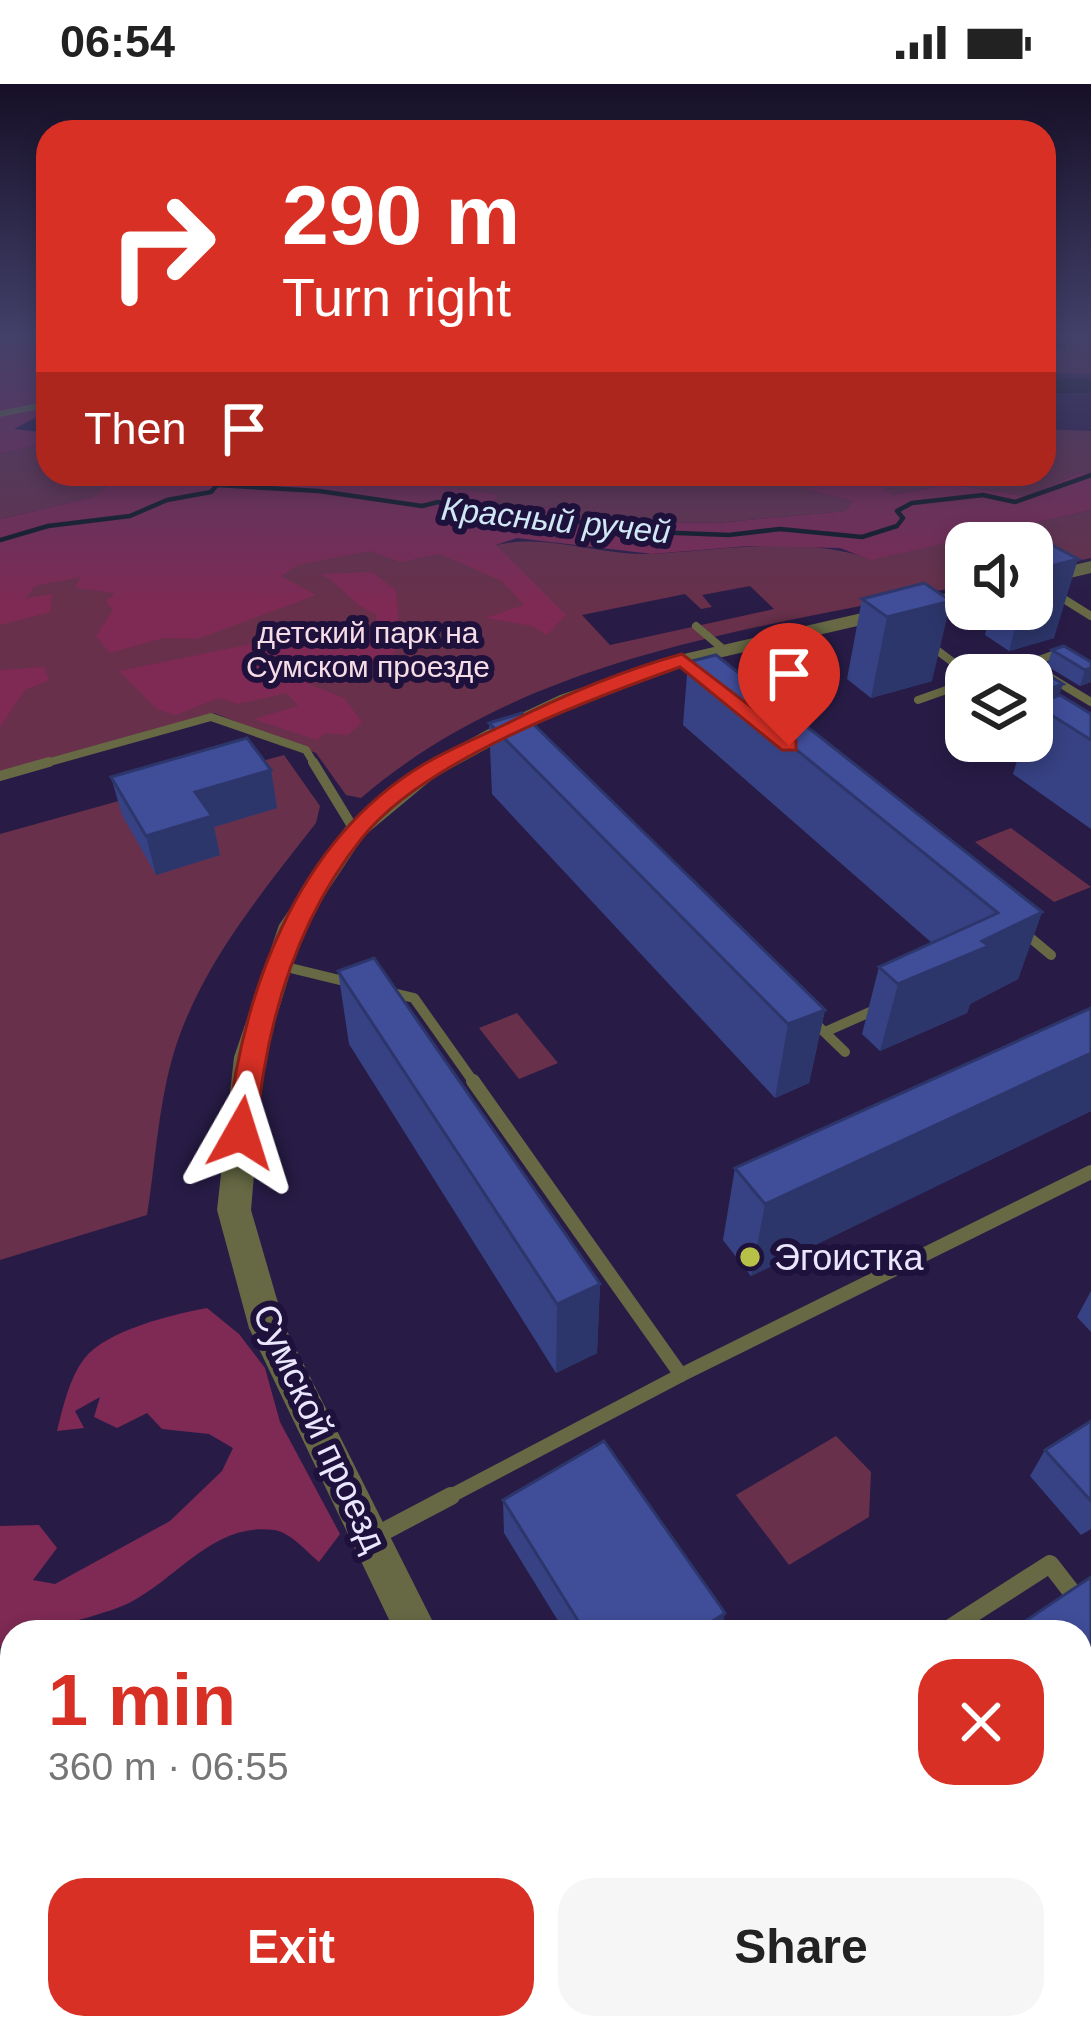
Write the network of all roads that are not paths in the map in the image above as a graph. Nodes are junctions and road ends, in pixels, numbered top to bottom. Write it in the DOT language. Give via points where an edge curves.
graph roads {
  1 [pos="1091,567"];
  2 [pos="1053,576"];
  3 [pos="1053,592"];
  4 [pos="945,603"];
  5 [pos="1091,616"];
  6 [pos="696,626"];
  7 [pos="921,639"];
  8 [pos="722,650"];
  9 [pos="945,657"];
  10 [pos="1091,671"];
  11 [pos="945,690"];
  12 [pos="918,700"];
  13 [pos="1091,702"];
  14 [pos="0,776"];
  15 [pos="355,831"];
  16 [pos="1014,925"];
  17 [pos="1052,955"];
  18 [pos="276,964"];
  19 [pos="896,1000"];
  20 [pos="808,1016"];
  21 [pos="825,1032"];
  22 [pos="845,1052"];
  23 [pos="1091,1172"];
  24 [pos="682,1375"];
  25 [pos="370,1538"];
  26 [pos="1091,1617"];
  27 [pos="411,1620"];
  28 [pos="963,1620"];
  1 -- 2 [label="street"];
  3 -- 5 [label="lane"];
  4 -- 8 [label="street, Сумской проезд" via="895,620"];
  6 -- 8 [label="lane"];
  7 -- 9 [label="lane"];
  8 -- 15 [label="street, Сумской проезд" via="586,693 427,772"];
  10 -- 13 [label="lane" via="1061,652 1028,664"];
  11 -- 12 [label="lane"];
  14 -- 15 [label="lane" via="211,717 306,750"];
  15 -- 18 [label="street, Сумской проезд" via="292,925"];
  16 -- 17 [label="lane"];
  18 -- 24 [label="lane" via="414,998"];
  18 -- 25 [label="street, Сумской проезд" via="249,1057 234,1210 267,1328"];
  19 -- 21 [label="lane"];
  20 -- 21 [label="lane"];
  21 -- 22 [label="lane"];
  23 -- 24 [label="lane"];
  24 -- 25 [label="lane"];
  25 -- 27 [label="street, Сумской проезд"];
  26 -- 28 [label="lane" via="1050,1564"];
}
